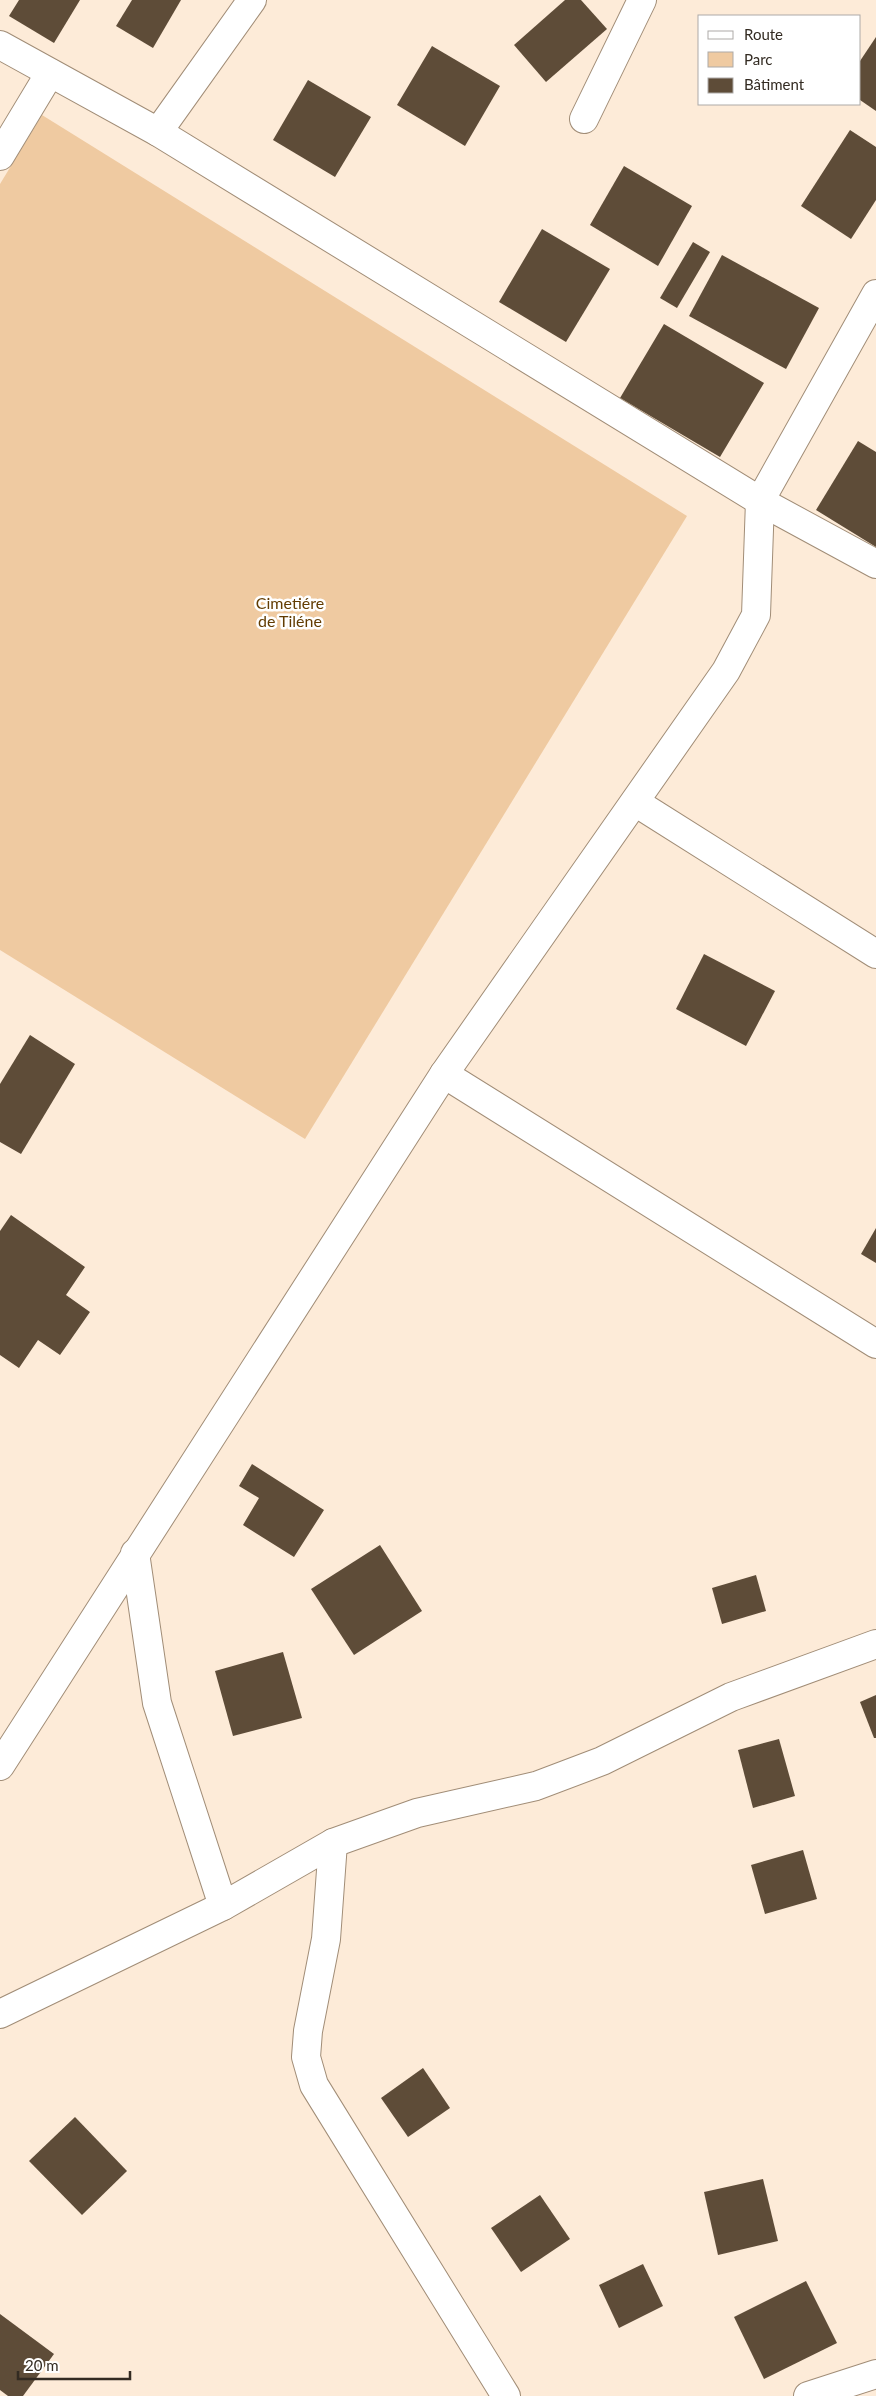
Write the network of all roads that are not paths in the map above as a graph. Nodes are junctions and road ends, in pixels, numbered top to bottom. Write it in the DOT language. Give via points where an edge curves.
graph roads {
  1 [pos="252,0"];
  2 [pos="642,0"];
  3 [pos="0,45"];
  4 [pos="50,73"];
  5 [pos="584,119"];
  6 [pos="158,132"];
  7 [pos="0,156"];
  8 [pos="876,294"];
  9 [pos="760,501"];
  10 [pos="876,564"];
  11 [pos="635,802"];
  12 [pos="876,954"];
  13 [pos="444,1074"];
  14 [pos="876,1344"];
  15 [pos="135,1553"];
  16 [pos="876,1644"];
  17 [pos="0,1766"];
  18 [pos="333,1843"];
  19 [pos="223,1906"];
  20 [pos="0,2014"];
  21 [pos="876,2374"];
  22 [pos="506,2396"];
  23 [pos="808,2396"];
  1 -- 6 [label="street"];
  2 -- 5 [label="street"];
  3 -- 4 [label="street"];
  4 -- 6 [label="street"];
  4 -- 7 [label="street"];
  6 -- 9 [label="street"];
  8 -- 9 [label="street"];
  9 -- 10 [label="street"];
  9 -- 11 [label="street" via="756,615 726,671"];
  11 -- 12 [label="street"];
  11 -- 13 [label="street"];
  13 -- 14 [label="street"];
  13 -- 15 [label="street"];
  15 -- 17 [label="street"];
  15 -- 19 [label="street" via="157,1703"];
  16 -- 18 [label="street" via="731,1697 602,1761 536,1786 417,1813"];
  18 -- 19 [label="street"];
  18 -- 22 [label="street" via="326,1939 308,2031 306,2057 314,2085"];
  19 -- 20 [label="street"];
  21 -- 23 [label="street"];
}
